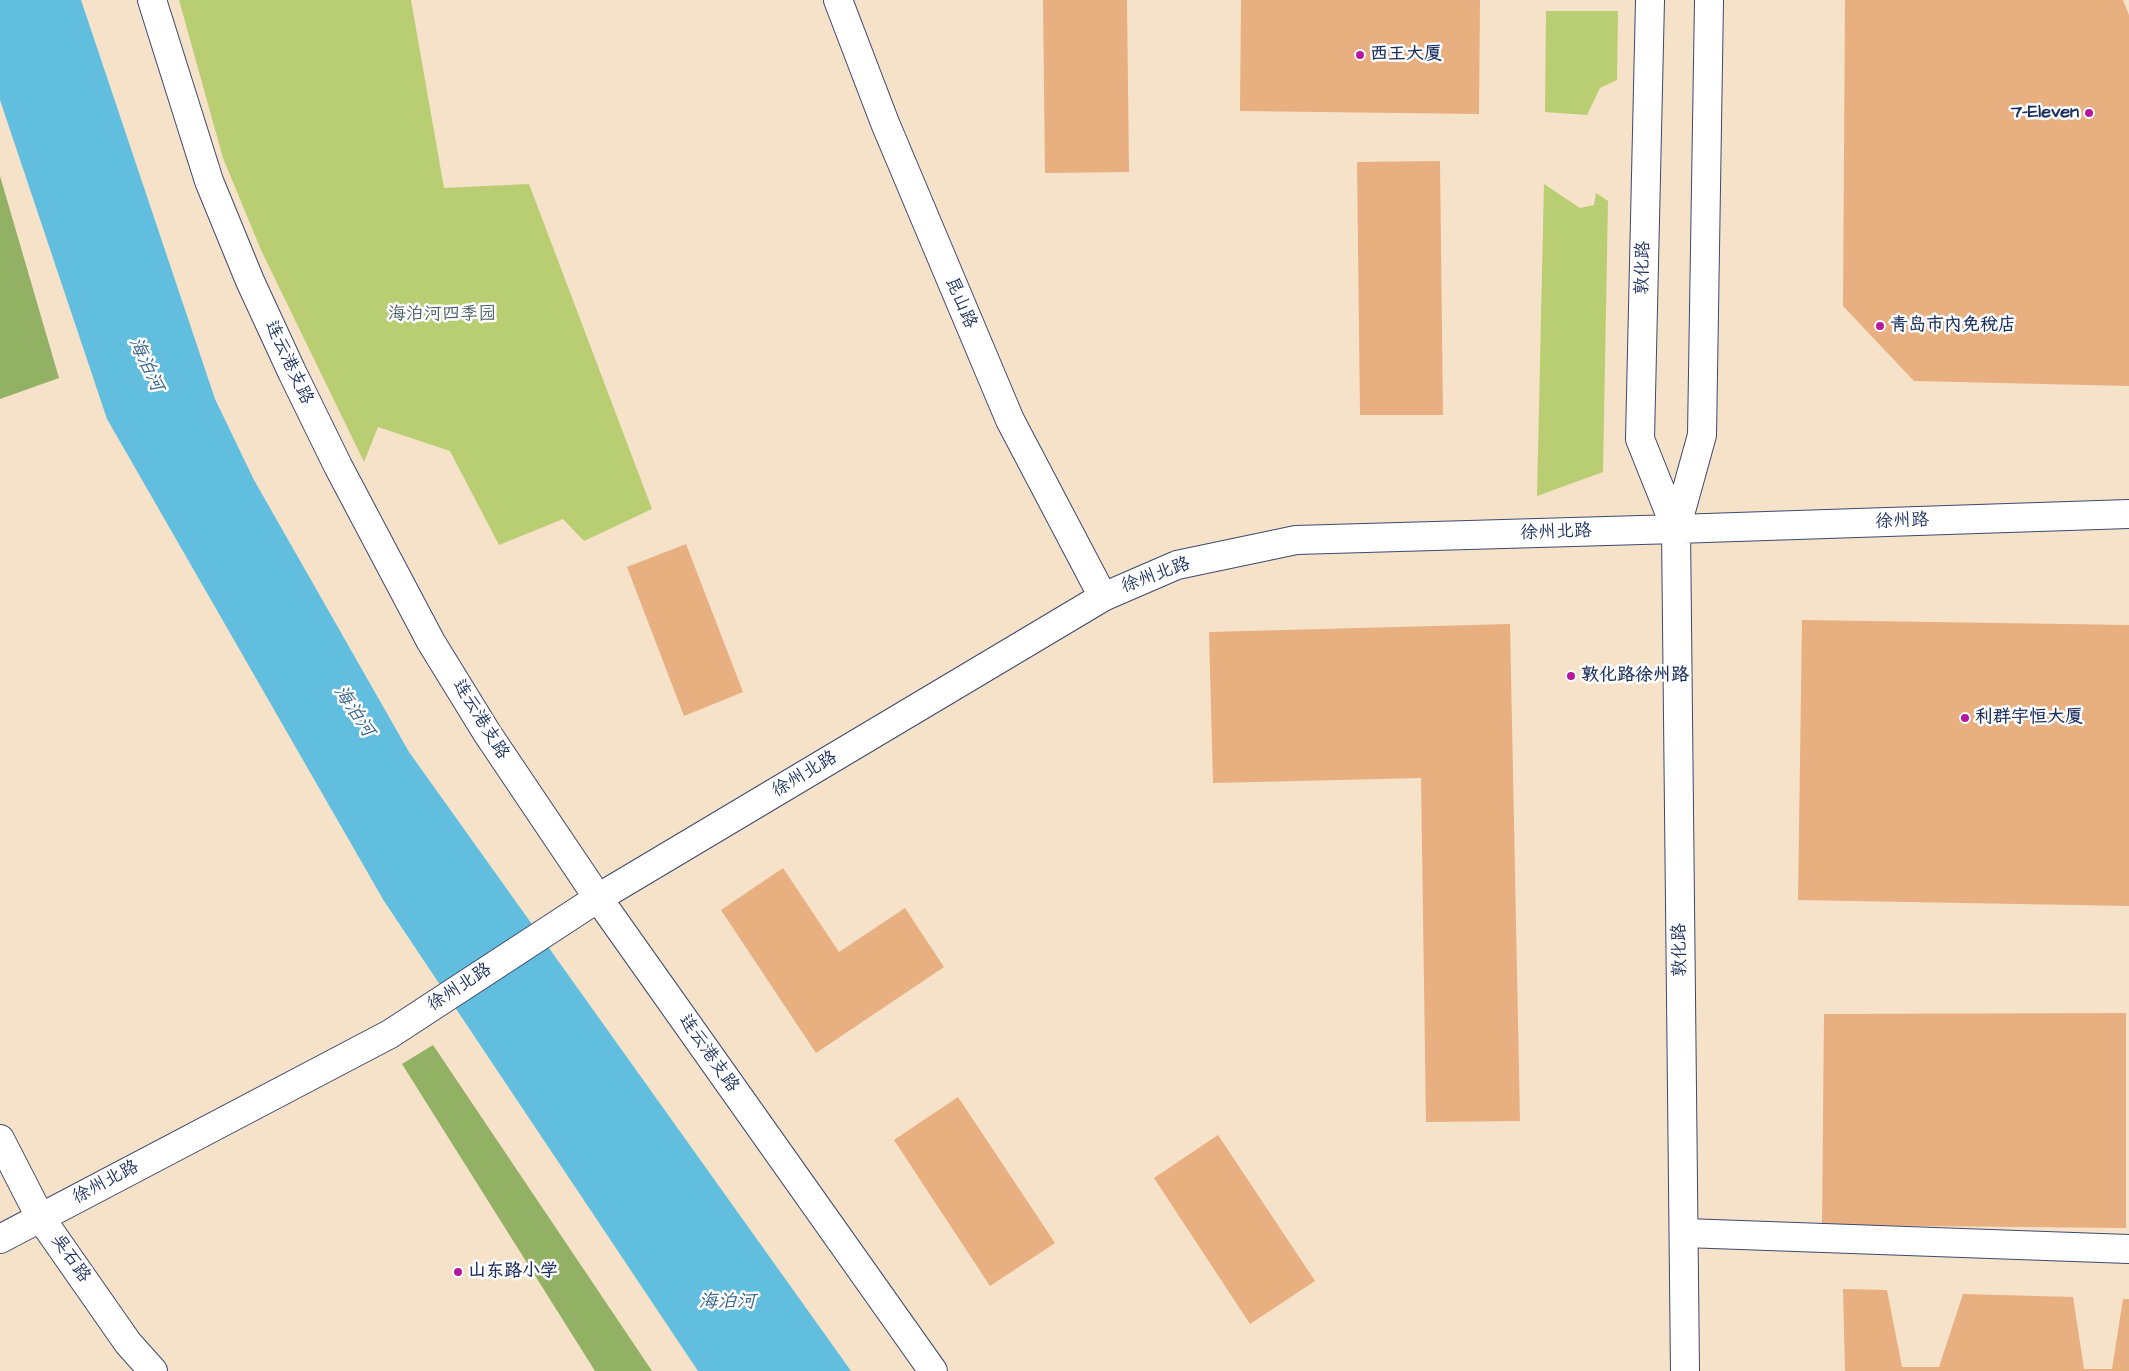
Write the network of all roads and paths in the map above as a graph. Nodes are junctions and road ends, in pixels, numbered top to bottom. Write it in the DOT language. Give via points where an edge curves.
graph roads {
  1 [pos="152,0"];
  2 [pos="838,0"];
  3 [pos="1650,0"];
  4 [pos="1709,0"];
  5 [pos="2129,514"];
  6 [pos="1676,529"];
  7 [pos="1103,597"];
  8 [pos="598,898"];
  9 [pos="0,1139"];
  10 [pos="40,1217"];
  11 [pos="1685,1233"];
  12 [pos="0,1240"];
  13 [pos="2129,1249"];
  14 [pos="153,1371"];
  15 [pos="933,1371"];
  16 [pos="1685,1371"];
  1 -- 8 [label="street, 连云港支路" via="209,181 250,281 334,458 431,642 487,734"];
  2 -- 7 [label="street, 昆山路" via="885,123 1010,420"];
  3 -- 6 [label="street, 敦化路" via="1640,439"];
  4 -- 6 [label="street, 敦化路" via="1702,435"];
  5 -- 6 [label="street, 徐州路"];
  6 -- 7 [label="street, 徐州北路" via="1296,540 1177,565"];
  6 -- 11 [label="street, 敦化路"];
  7 -- 8 [label="street, 徐州北路"];
  8 -- 10 [label="street, 徐州北路" via="390,1034"];
  8 -- 15 [label="street, 连云港支路"];
  9 -- 10 [label="street, 吴石路"];
  10 -- 12 [label="street, 徐州北路"];
  10 -- 14 [label="street, 吴石路" via="128,1344"];
  11 -- 13 [label="street"];
  11 -- 16 [label="street, 敦化路"];
}
